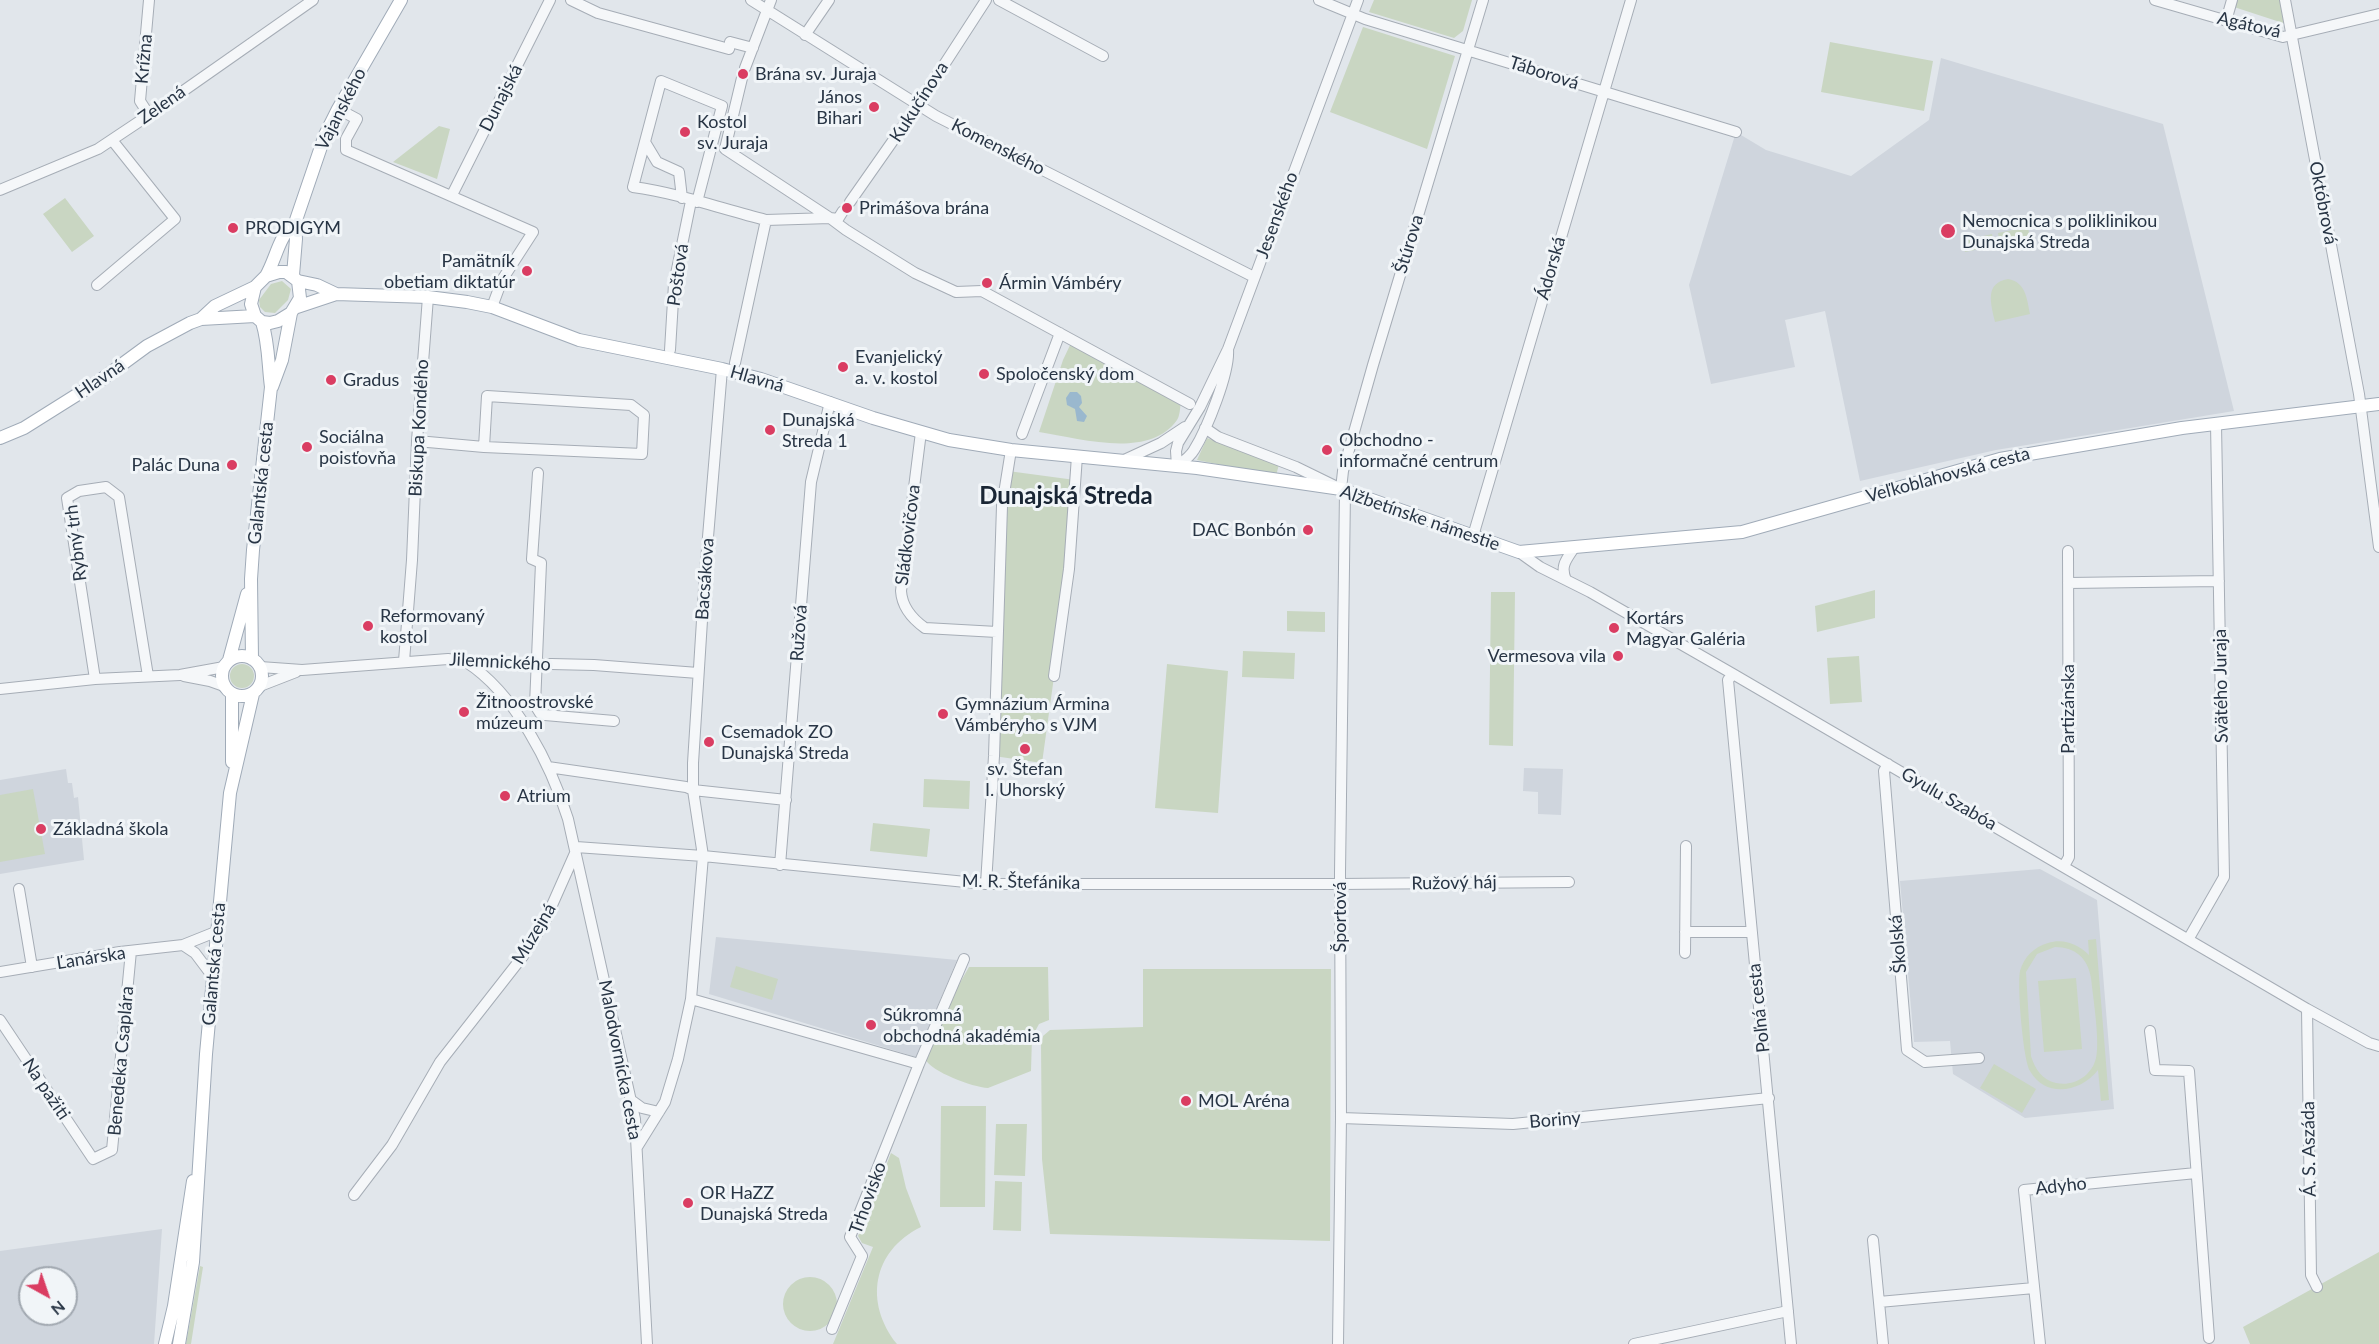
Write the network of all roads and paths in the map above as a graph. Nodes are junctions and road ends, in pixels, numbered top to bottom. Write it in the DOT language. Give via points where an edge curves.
graph roads {
  1 [pos="149,0"];
  2 [pos="313,0"];
  3 [pos="401,0"];
  4 [pos="550,0"];
  5 [pos="571,0"];
  6 [pos="751,0"];
  7 [pos="829,0"];
  8 [pos="986,0"];
  9 [pos="999,0"];
  10 [pos="1319,0"];
  11 [pos="1358,0"];
  12 [pos="1483,0"];
  13 [pos="1631,0"];
  14 [pos="2155,0"];
  15 [pos="2232,0"];
  16 [pos="2285,0"];
  17 [pos="769,5"];
  18 [pos="1352,14"];
  19 [pos="2379,14"];
  20 [pos="2226,21"];
  21 [pos="2291,34"];
  22 [pos="805,35"];
  23 [pos="753,48"];
  24 [pos="1468,49"];
  25 [pos="1103,56"];
  26 [pos="1603,92"];
  27 [pos="918,105"];
  28 [pos="338,109"];
  29 [pos="148,116"];
  30 [pos="1736,132"];
  31 [pos="112,140"];
  32 [pos="645,142"];
  33 [pos="0,190"];
  34 [pos="452,195"];
  35 [pos="690,200"];
  36 [pos="850,202"];
  37 [pos="843,212"];
  38 [pos="830,218"];
  39 [pos="766,220"];
  40 [pos="295,223"];
  41 [pos="266,276"];
  42 [pos="1254,277"];
  43 [pos="295,278"];
  44 [pos="97,285"];
  45 [pos="255,287"];
  46 [pos="336,294"];
  47 [pos="428,297"];
  48 [pos="492,307"];
  49 [pos="294,310"];
  50 [pos="201,319"];
  51 [pos="259,319"];
  52 [pos="1060,333"];
  53 [pos="1228,349"];
  54 [pos="670,350"];
  55 [pos="735,363"];
  56 [pos="722,369"];
  57 [pos="271,387"];
  58 [pos="830,402"];
  59 [pos="1190,404"];
  60 [pos="2379,404"];
  61 [pos="2361,406"];
  62 [pos="2216,424"];
  63 [pos="1188,425"];
  64 [pos="1205,428"];
  65 [pos="921,432"];
  66 [pos="1022,434"];
  67 [pos="0,438"];
  68 [pos="417,441"];
  69 [pos="484,447"];
  70 [pos="1011,450"];
  71 [pos="1077,456"];
  72 [pos="1122,461"];
  73 [pos="1177,466"];
  74 [pos="538,472"];
  75 [pos="1343,490"];
  76 [pos="1473,536"];
  77 [pos="1574,548"];
  78 [pos="2379,548"];
  79 [pos="2068,551"];
  80 [pos="1519,552"];
  81 [pos="251,579"];
  82 [pos="1566,580"];
  83 [pos="2219,581"];
  84 [pos="2068,583"];
  85 [pos="998,632"];
  86 [pos="404,661"];
  87 [pos="466,662"];
  88 [pos="256,663"];
  89 [pos="226,664"];
  90 [pos="536,664"];
  91 [pos="302,670"];
  92 [pos="698,673"];
  93 [pos="1733,674"];
  94 [pos="180,675"];
  95 [pos="148,676"];
  96 [pos="1054,676"];
  97 [pos="95,679"];
  98 [pos="0,689"];
  99 [pos="228,690"];
  100 [pos="256,690"];
  101 [pos="614,721"];
  102 [pos="1887,764"];
  103 [pos="548,767"];
  104 [pos="233,777"];
  105 [pos="693,790"];
  106 [pos="786,800"];
  107 [pos="1686,846"];
  108 [pos="576,849"];
  109 [pos="703,856"];
  110 [pos="780,865"];
  111 [pos="2064,866"];
  112 [pos="1569,882"];
  113 [pos="986,884"];
  114 [pos="1340,884"];
  115 [pos="19,889"];
  116 [pos="218,931"];
  117 [pos="1685,932"];
  118 [pos="1750,932"];
  119 [pos="2189,938"];
  120 [pos="183,945"];
  121 [pos="131,951"];
  122 [pos="1685,953"];
  123 [pos="964,959"];
  124 [pos="33,967"];
  125 [pos="0,972"];
  126 [pos="213,977"];
  127 [pos="692,999"];
  128 [pos="2307,1009"];
  129 [pos="0,1020"];
  130 [pos="2150,1031"];
  131 [pos="2379,1046"];
  132 [pos="1979,1058"];
  133 [pos="919,1064"];
  134 [pos="1768,1098"];
  135 [pos="631,1100"];
  136 [pos="659,1112"];
  137 [pos="1341,1118"];
  138 [pos="637,1147"];
  139 [pos="199,1151"];
  140 [pos="93,1159"];
  141 [pos="2196,1173"];
  142 [pos="354,1195"];
  143 [pos="1873,1240"];
  144 [pos="2317,1287"];
  145 [pos="2034,1288"];
  146 [pos="1879,1302"];
  147 [pos="1788,1311"];
  148 [pos="832,1329"];
  149 [pos="2209,1338"];
  150 [pos="1648,1343"];
  151 [pos="165,1344"];
  152 [pos="179,1344"];
  153 [pos="647,1344"];
  154 [pos="1338,1344"];
  155 [pos="1634,1344"];
  156 [pos="1791,1344"];
  157 [pos="1883,1344"];
  158 [pos="2040,1344"];
  1 -- 29 [label="street, Krížna" via="140,100"];
  2 -- 29 [label="street, Zelená"];
  3 -- 28 [label="main road, Vajanského"];
  4 -- 34 [label="street, Dunajská"];
  5 -- 23 [label="street" via="598,13 729,49 730,42"];
  6 -- 17 [label="street, Komenského"];
  7 -- 22 [label="street"];
  8 -- 27 [label="street, Kukučínova"];
  9 -- 25 [label="street"];
  10 -- 18 [label="street, Táborová"];
  11 -- 18 [label="street, Jesenského"];
  12 -- 24 [label="street, Štúrova"];
  13 -- 26 [label="street, Ádorská"];
  14 -- 20 [label="street, Agátová"];
  15 -- 20 [label="street"];
  16 -- 21 [label="street, Októbrová"];
  17 -- 22 [label="street, Komenského"];
  17 -- 23 [label="street"];
  18 -- 24 [label="street, Táborová"];
  18 -- 42 [label="street, Jesenského"];
  19 -- 21 [label="street, Agátová"];
  20 -- 21 [label="street, Agátová" via="2283,37"];
  21 -- 61 [label="street, Októbrová"];
  22 -- 27 [label="street, Komenského"];
  23 -- 38 [label="street" via="725,149"];
  24 -- 26 [label="street, Táborová"];
  24 -- 75 [label="street, Štúrova" via="1373,365 1343,471"];
  26 -- 30 [label="street, Táborová"];
  26 -- 76 [label="street, Ádorská"];
  27 -- 36 [label="street, Kukučínova"];
  27 -- 42 [label="street, Komenského"];
  28 -- 34 [label="street" via="357,119 346,139 346,150"];
  28 -- 40 [label="main road, Vajanského"];
  29 -- 31 [label="street, Zelená"];
  31 -- 33 [label="street, Zelená"];
  31 -- 44 [label="street" via="175,219"];
  32 -- 35 [label="street" via="657,162 679,172"];
  32 -- 35 [label="street" via="633,187"];
  32 -- 35 [label="street, Poštová" via="661,81 722,106"];
  34 -- 48 [label="street" via="533,231 502,280"];
  35 -- 39 [label="street"];
  35 -- 54 [label="street, Poštová" via="674,284"];
  37 -- 38 [label="street" via="838,219"];
  38 -- 39 [label="street"];
  38 -- 52 [label="street" via="915,273 956,292 982,291"];
  39 -- 55 [label="street"];
  40 -- 41 [label="main road" via="285,230"];
  40 -- 43 [label="main road"];
  41 -- 43 [label="main road" via="279,272"];
  41 -- 45 [label="main road"];
  42 -- 53 [label="street, Jesenského"];
  43 -- 46 [label="main road"];
  43 -- 49 [label="main road" via="300,298"];
  45 -- 50 [label="main road" via="214,306"];
  45 -- 51 [label="main road" via="251,304"];
  46 -- 47 [label="main road, Hlavná"];
  46 -- 49 [label="main road"];
  47 -- 48 [label="main road, Hlavná"];
  47 -- 68 [label="street, Biskupa Kondého"];
  48 -- 56 [label="main road, Hlavná" via="579,340"];
  49 -- 51 [label="main road" via="278,321"];
  49 -- 57 [label="main road"];
  50 -- 51 [label="main road"];
  50 -- 67 [label="main road, Hlavná" via="147,346 84,391"];
  51 -- 57 [label="main road" via="268,339"];
  52 -- 59 [label="street"];
  52 -- 66 [label="street"];
  53 -- 63 [label="street, Jesenského"];
  53 -- 64 [label="street" via="1226,369"];
  56 -- 58 [label="main road, Hlavná"];
  56 -- 92 [label="street, Bacsákova"];
  57 -- 81 [label="main road, Galantská cesta"];
  58 -- 65 [label="main road, Hlavná"];
  58 -- 106 [label="street, Ružová" via="811,482"];
  60 -- 61 [label="main road, Veľkoblahovská cesta"];
  61 -- 62 [label="main road, Veľkoblahovská cesta"];
  61 -- 78 [label="street, Októbrová"];
  62 -- 77 [label="main road, Veľkoblahovská cesta" via="2000,459 1742,532"];
  62 -- 83 [label="street, Svätého Juraja"];
  63 -- 72 [label="street"];
  63 -- 73 [label="street, Jesenského" via="1177,446"];
  64 -- 73 [label="street" via="1194,450"];
  64 -- 75 [label="street"];
  65 -- 70 [label="main road, Hlavná"];
  65 -- 85 [label="street, Sládkovičova" via="902,602 925,628"];
  68 -- 69 [label="street"];
  68 -- 86 [label="street, Biskupa Kondého"];
  69 -- 69 [label="street" via="642,454 644,415 631,405 487,396"];
  70 -- 71 [label="main road, Hlavná"];
  70 -- 85 [label="street" via="1002,506"];
  71 -- 72 [label="main road, Hlavná"];
  71 -- 96 [label="street" via="1069,569"];
  72 -- 73 [label="main road, Hlavná"];
  73 -- 75 [label="main road, Alžbetínske námestie"];
  74 -- 90 [label="street" via="531,559 541,563"];
  75 -- 76 [label="main road, Alžbetínske námestie"];
  75 -- 114 [label="street, Športová"];
  76 -- 80 [label="main road, Alžbetínske námestie"];
  77 -- 80 [label="main road, Veľkoblahovská cesta"];
  77 -- 82 [label="street" via="1565,561"];
  79 -- 84 [label="street, Partizánska"];
  80 -- 82 [label="street, Gyulu Szabóa"];
  81 -- 88 [label="main road, Galantská cesta"];
  81 -- 89 [label="main road, Galantská cesta"];
  82 -- 93 [label="street, Gyulu Szabóa"];
  83 -- 84 [label="street"];
  83 -- 119 [label="street, Svätého Juraja" via="2224,878"];
  84 -- 111 [label="street, Partizánska" via="2069,857"];
  85 -- 113 [label="street"];
  86 -- 87 [label="street, Jilemnického"];
  86 -- 91 [label="street, Jilemnického"];
  87 -- 90 [label="street, Jilemnického"];
  87 -- 103 [label="street" via="480,671 512,708"];
  88 -- 89 [label="main road" via="240,656"];
  88 -- 91 [label="street, Jilemnického"];
  88 -- 100 [label="main road" via="262,675"];
  89 -- 94 [label="street"];
  89 -- 99 [label="main road" via="222,679"];
  90 -- 92 [label="street, Jilemnického"];
  90 -- 101 [label="street" via="535,702 540,713"];
  91 -- 100 [label="street, Jilemnického"];
  92 -- 105 [label="street, Bacsákova"];
  93 -- 102 [label="street, Gyulu Szabóa"];
  93 -- 118 [label="street, Poľná cesta" via="1728,680"];
  94 -- 95 [label="street"];
  94 -- 99 [label="street" via="210,681"];
  95 -- 97 [label="street"];
  95 -- 97 [label="street, Rybný trh" via="119,497 106,487 79,490 67,498"];
  97 -- 98 [label="street"];
  99 -- 100 [label="main road" via="242,697"];
  99 -- 104 [label="main road, Galantská cesta"];
  100 -- 104 [label="main road, Galantská cesta"];
  102 -- 111 [label="street, Gyulu Szabóa"];
  102 -- 132 [label="street, Školská" via="1884,771 1907,1050 1925,1062"];
  103 -- 105 [label="street"];
  103 -- 108 [label="street"];
  104 -- 116 [label="main road, Galantská cesta"];
  105 -- 106 [label="street"];
  105 -- 109 [label="street, Bacsákova"];
  106 -- 110 [label="street, Ružová"];
  107 -- 117 [label="street"];
  108 -- 109 [label="street"];
  108 -- 135 [label="street, Malodvornícka cesta"];
  108 -- 142 [label="street, Múzejná" via="545,921 523,956 440,1062 392,1144"];
  109 -- 110 [label="street, M. R. Štefánika"];
  109 -- 127 [label="street"];
  110 -- 113 [label="street, M. R. Štefánika"];
  111 -- 119 [label="street, Gyulu Szabóa"];
  112 -- 114 [label="street, Ružový háj"];
  113 -- 114 [label="street, M. R. Štefánika"];
  114 -- 137 [label="street, Športová"];
  115 -- 124 [label="street"];
  116 -- 120 [label="street, Ľanárska"];
  116 -- 126 [label="main road, Galantská cesta"];
  117 -- 118 [label="street"];
  117 -- 122 [label="street"];
  118 -- 134 [label="street, Poľná cesta"];
  119 -- 128 [label="street, Gyulu Szabóa"];
  120 -- 121 [label="street, Ľanárska"];
  120 -- 126 [label="street" via="195,953"];
  121 -- 124 [label="street, Ľanárska"];
  121 -- 140 [label="street, Benedeka Csaplára" via="112,1150"];
  123 -- 133 [label="street, Trhovisko"];
  124 -- 125 [label="street, Ľanárska"];
  126 -- 139 [label="main road, Galantská cesta"];
  127 -- 133 [label="street"];
  127 -- 136 [label="street" via="678,1059"];
  128 -- 131 [label="street, Gyulu Szabóa"];
  128 -- 144 [label="street, Á. S. Aszáda" via="2311,1275"];
  129 -- 140 [label="street, Na pažiti"];
  130 -- 141 [label="street" via="2155,1070 2189,1071"];
  133 -- 148 [label="street, Trhovisko" via="850,1237 862,1256"];
  134 -- 137 [label="street, Boriny" via="1513,1124"];
  134 -- 147 [label="street, Poľná cesta"];
  135 -- 136 [label="street" via="642,1108"];
  135 -- 138 [label="street, Malodvornícka cesta"];
  136 -- 138 [label="street"];
  137 -- 154 [label="street, Športová"];
  138 -- 153 [label="street, Malodvornícka cesta"];
  139 -- 151 [label="main road, Galantská cesta"];
  139 -- 152 [label="main road, Galantská cesta" via="193,1262"];
  141 -- 145 [label="street, Adyho" via="2024,1190"];
  141 -- 149 [label="street"];
  143 -- 146 [label="street"];
  145 -- 146 [label="street"];
  145 -- 158 [label="street, Adyho"];
  146 -- 157 [label="street"];
  147 -- 150 [label="street"];
  147 -- 156 [label="street, Poľná cesta"];
  150 -- 155 [label="street"];
}
